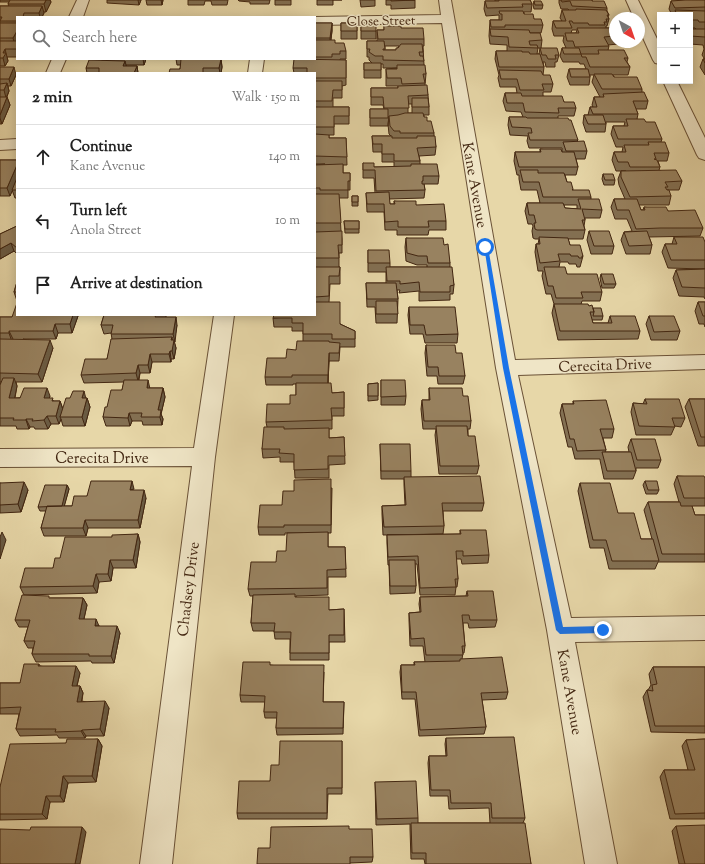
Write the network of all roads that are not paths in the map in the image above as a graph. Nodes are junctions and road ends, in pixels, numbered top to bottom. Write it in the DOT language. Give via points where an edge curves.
graph roads {
  1 [pos="83,0"];
  2 [pos="632,0"];
  3 [pos="446,10"];
  4 [pos="76,16"];
  5 [pos="316,20"];
  6 [pos="657,54"];
  7 [pos="59,60"];
  8 [pos="257,60"];
  9 [pos="53,72"];
  10 [pos="255,72"];
  11 [pos="671,84"];
  12 [pos="16,144"];
  13 [pos="0,145"];
  14 [pos="705,155"];
  15 [pos="224,316"];
  16 [pos="705,362"];
  17 [pos="506,368"];
  18 [pos="204,457"];
  19 [pos="0,458"];
  20 [pos="705,628"];
  21 [pos="560,630"];
  22 [pos="156,864"];
  23 [pos="601,864"];
  1 -- 4 [label="street"];
  2 -- 6 [label="street"];
  3 -- 5 [label="street, Close Street"];
  3 -- 17 [label="street, Kane Avenue"];
  7 -- 9 [label="street"];
  8 -- 10 [label="street"];
  11 -- 14 [label="street"];
  12 -- 13 [label="street"];
  15 -- 18 [label="street, Chadsey Drive"];
  16 -- 17 [label="street, Cerecita Drive"];
  17 -- 21 [label="street, Kane Avenue"];
  18 -- 19 [label="street, Cerecita Drive"];
  18 -- 22 [label="street, Chadsey Drive"];
  20 -- 21 [label="street"];
  21 -- 23 [label="street, Kane Avenue"];
}
